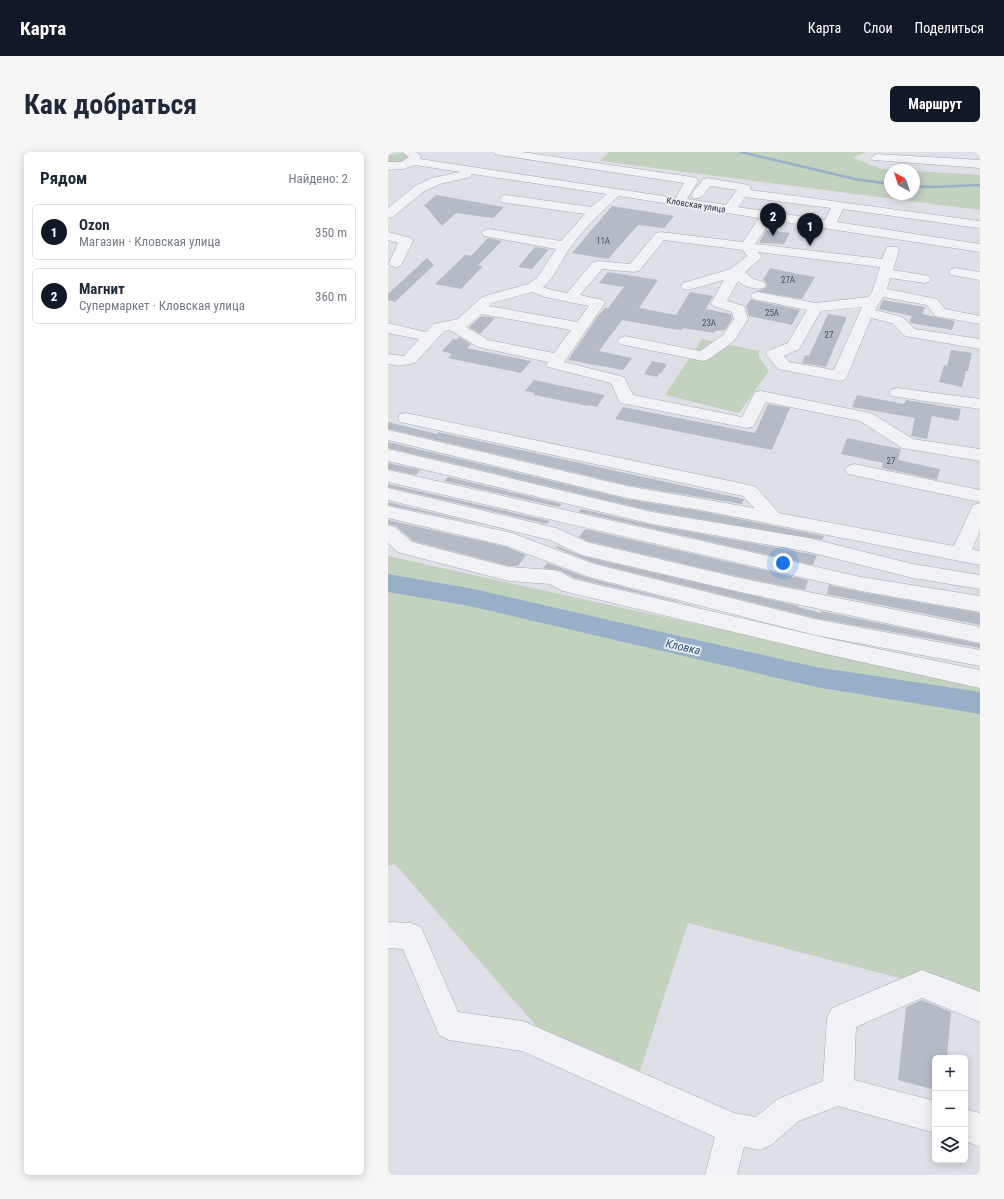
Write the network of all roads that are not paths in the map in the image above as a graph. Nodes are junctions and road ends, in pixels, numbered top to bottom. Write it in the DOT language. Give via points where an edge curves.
graph roads {
  1 [pos="499,152"];
  2 [pos="588,152"];
  3 [pos="448,156"];
  4 [pos="877,158"];
  5 [pos="407,160"];
  6 [pos="576,163"];
  7 [pos="980,164"];
  8 [pos="437,165"];
  9 [pos="388,166"];
  10 [pos="479,172"];
  11 [pos="388,177"];
  12 [pos="553,183"];
  13 [pos="616,193"];
  14 [pos="687,197"];
  15 [pos="506,199"];
  16 [pos="736,201"];
  17 [pos="840,205"];
  18 [pos="594,211"];
  19 [pos="388,214"];
  20 [pos="914,215"];
  21 [pos="767,216"];
  22 [pos="978,224"];
  23 [pos="829,225"];
  24 [pos="489,233"];
  25 [pos="388,236"];
  26 [pos="903,236"];
  27 [pos="564,246"];
  28 [pos="747,246"];
  29 [pos="980,248"];
  30 [pos="391,265"];
  31 [pos="886,269"];
  32 [pos="736,272"];
  33 [pos="956,272"];
  34 [pos="980,276"];
  35 [pos="924,279"];
  36 [pos="688,286"];
  37 [pos="533,287"];
  38 [pos="570,298"];
  39 [pos="873,302"];
  40 [pos="816,307"];
  41 [pos="478,309"];
  42 [pos="980,320"];
  43 [pos="453,325"];
  44 [pos="581,327"];
  45 [pos="388,328"];
  46 [pos="430,337"];
  47 [pos="625,341"];
  48 [pos="980,344"];
  49 [pos="388,359"];
  50 [pos="558,359"];
  51 [pos="897,393"];
  52 [pos="980,404"];
  53 [pos="406,418"];
  54 [pos="388,435"];
  55 [pos="388,455"];
  56 [pos="980,455"];
  57 [pos="854,470"];
  58 [pos="388,476"];
  59 [pos="388,494"];
  60 [pos="980,496"];
  61 [pos="980,509"];
  62 [pos="388,512"];
  63 [pos="773,518"];
  64 [pos="388,532"];
  65 [pos="960,554"];
  66 [pos="980,558"];
  67 [pos="980,582"];
  68 [pos="980,604"];
  69 [pos="980,635"];
  70 [pos="980,658"];
  71 [pos="980,679"];
  72 [pos="388,935"];
  73 [pos="980,1007"];
  74 [pos="838,1091"];
  75 [pos="932,1116"];
  76 [pos="968,1126"];
  77 [pos="733,1129"];
  78 [pos="980,1131"];
  79 [pos="721,1175"];
  1 -- 6 [label="street"];
  2 -- 6 [label="street"];
  3 -- 8 [label="street"];
  4 -- 7 [label="street"];
  5 -- 8 [label="street, Кловская улица"];
  5 -- 9 [label="street, Кловская улица"];
  5 -- 11 [label="street"];
  6 -- 12 [label="street"];
  6 -- 14 [label="street" via="692,181"];
  8 -- 10 [label="street, Кловская улица"];
  10 -- 12 [label="street, Кловская улица"];
  10 -- 19 [label="street" via="436,181 419,189"];
  12 -- 13 [label="street, Кловская улица"];
  13 -- 14 [label="street, Кловская улица"];
  13 -- 18 [label="street"];
  14 -- 16 [label="street, Кловская улица"];
  14 -- 16 [label="street"];
  15 -- 18 [label="street"];
  16 -- 17 [label="street"];
  16 -- 21 [label="street, Кловская улица"];
  17 -- 20 [label="street"];
  17 -- 23 [label="street"];
  18 -- 27 [label="street"];
  20 -- 22 [label="street"];
  20 -- 26 [label="street"];
  21 -- 23 [label="street, Кловская улица"];
  21 -- 28 [label="street"];
  23 -- 26 [label="street, Кловская улица"];
  24 -- 27 [label="street"];
  25 -- 30 [label="street" via="406,241"];
  26 -- 29 [label="street, Кловская улица"];
  26 -- 31 [label="street"];
  27 -- 37 [label="street" via="542,281"];
  28 -- 31 [label="street"];
  28 -- 32 [label="street" via="754,257"];
  28 -- 38 [label="street" via="661,236 634,268 598,265"];
  31 -- 35 [label="street"];
  31 -- 39 [label="street"];
  32 -- 36 [label="street"];
  32 -- 40 [label="street" via="759,290"];
  32 -- 47 [label="street" via="718,303 739,309 741,320 729,338 703,356"];
  33 -- 34 [label="street"];
  37 -- 38 [label="street" via="545,293"];
  37 -- 41 [label="street" via="487,300"];
  38 -- 44 [label="street" via="598,304"];
  39 -- 40 [label="street"];
  39 -- 40 [label="street" via="840,376 784,366 774,354 794,346"];
  39 -- 42 [label="street" via="932,302 940,313"];
  39 -- 48 [label="street" via="910,333"];
  41 -- 43 [label="street" via="463,323"];
  41 -- 44 [label="street"];
  43 -- 46 [label="street" via="439,327"];
  43 -- 50 [label="street" via="483,344"];
  44 -- 50 [label="street"];
  45 -- 46 [label="street"];
  46 -- 49 [label="street" via="409,360"];
  50 -- 56 [label="street" via="554,364 618,380 626,399 747,424 761,396 865,418 908,444"];
  51 -- 52 [label="street"];
  53 -- 63 [label="street" via="749,491"];
  54 -- 63 [label="street" via="627,492"];
  55 -- 67 [label="street" via="652,518 809,545 913,570"];
  57 -- 60 [label="street"];
  58 -- 68 [label="street" via="861,584"];
  59 -- 69 [label="street" via="556,535 589,550 740,585"];
  60 -- 61 [label="street"];
  61 -- 65 [label="street"];
  62 -- 70 [label="street" via="512,540 589,570 814,627"];
  63 -- 65 [label="street"];
  64 -- 71 [label="street" via="405,547 509,574 554,577 567,585 582,589 830,648"];
  65 -- 66 [label="street"];
  72 -- 77 [label="street" via="411,936 449,1024 523,1036"];
  73 -- 74 [label="street" via="922,984 842,1018"];
  74 -- 75 [label="street"];
  74 -- 77 [label="street" via="790,1110 760,1134"];
  76 -- 78 [label="street"];
  77 -- 79 [label="street"];
}
